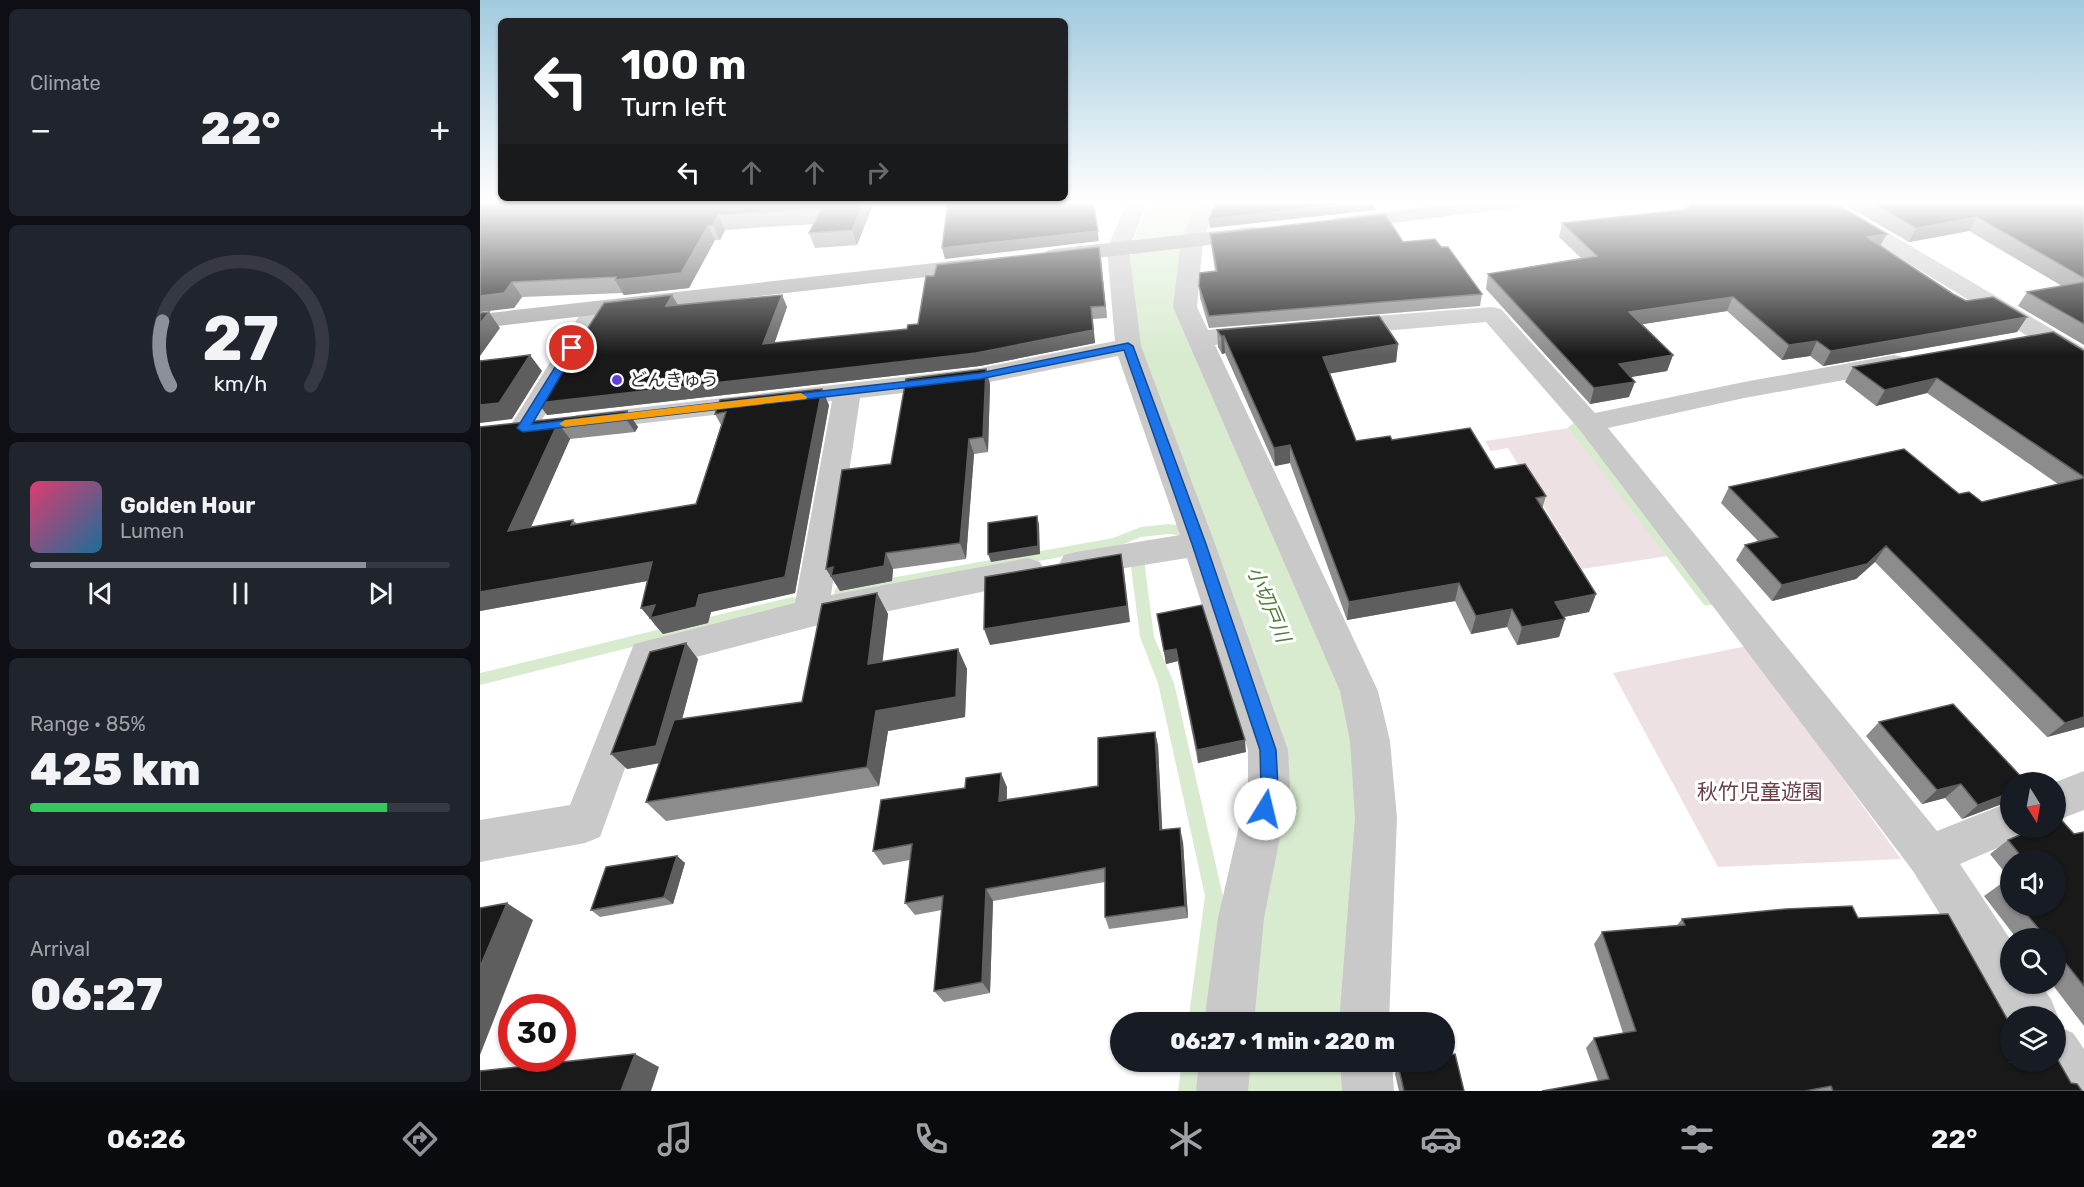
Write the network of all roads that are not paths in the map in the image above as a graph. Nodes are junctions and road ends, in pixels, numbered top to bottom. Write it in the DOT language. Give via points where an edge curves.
graph roads {
  1 [pos="1086,253"];
  2 [pos="1127,253"];
  3 [pos="1187,253"];
  4 [pos="1906,253"];
  5 [pos="1035,259"];
  6 [pos="1000,263"];
  7 [pos="596,308"];
  8 [pos="480,321"];
  9 [pos="2046,337"];
  10 [pos="1198,339"];
  11 [pos="2012,343"];
  12 [pos="1128,346"];
  13 [pos="1918,359"];
  14 [pos="2084,359"];
  15 [pos="847,392"];
  16 [pos="1589,423"];
  17 [pos="1199,544"];
  18 [pos="812,613"];
  19 [pos="2084,790"];
  20 [pos="2066,797"];
  21 [pos="2000,826"];
  22 [pos="480,841"];
  23 [pos="1929,856"];
  24 [pos="2000,966"];
  25 [pos="1230,1012"];
  26 [pos="1365,1012"];
  27 [pos="2066,1068"];
  28 [pos="1224,1072"];
  29 [pos="1367,1072"];
  30 [pos="1222,1091"];
  31 [pos="1368,1091"];
  32 [pos="2081,1091"];
  1 -- 5 [label="main road"];
  2 -- 12 [label="street"];
  3 -- 10 [label="street" via="1185,307"];
  4 -- 9 [label="street"];
  6 -- 7 [label="main road"];
  7 -- 8 [label="main road"];
  7 -- 15 [label="street" via="512,430"];
  9 -- 11 [label="street"];
  9 -- 14 [label="street"];
  10 -- 16 [label="street" via="1492,314"];
  10 -- 26 [label="street" via="1359,691 1370,741 1376,818"];
  12 -- 15 [label="street" via="980,376"];
  12 -- 17 [label="street"];
  13 -- 16 [label="street"];
  15 -- 18 [label="street"];
  16 -- 23 [label="street"];
  17 -- 18 [label="street" via="1016,573"];
  17 -- 25 [label="street" via="1268,750 1269,787 1241,918"];
  18 -- 22 [label="street" via="647,655 585,823"];
  19 -- 20 [label="street"];
  21 -- 23 [label="street"];
  23 -- 24 [label="street"];
  27 -- 32 [label="street"];
  28 -- 30 [label="street"];
  29 -- 31 [label="street"];
}
